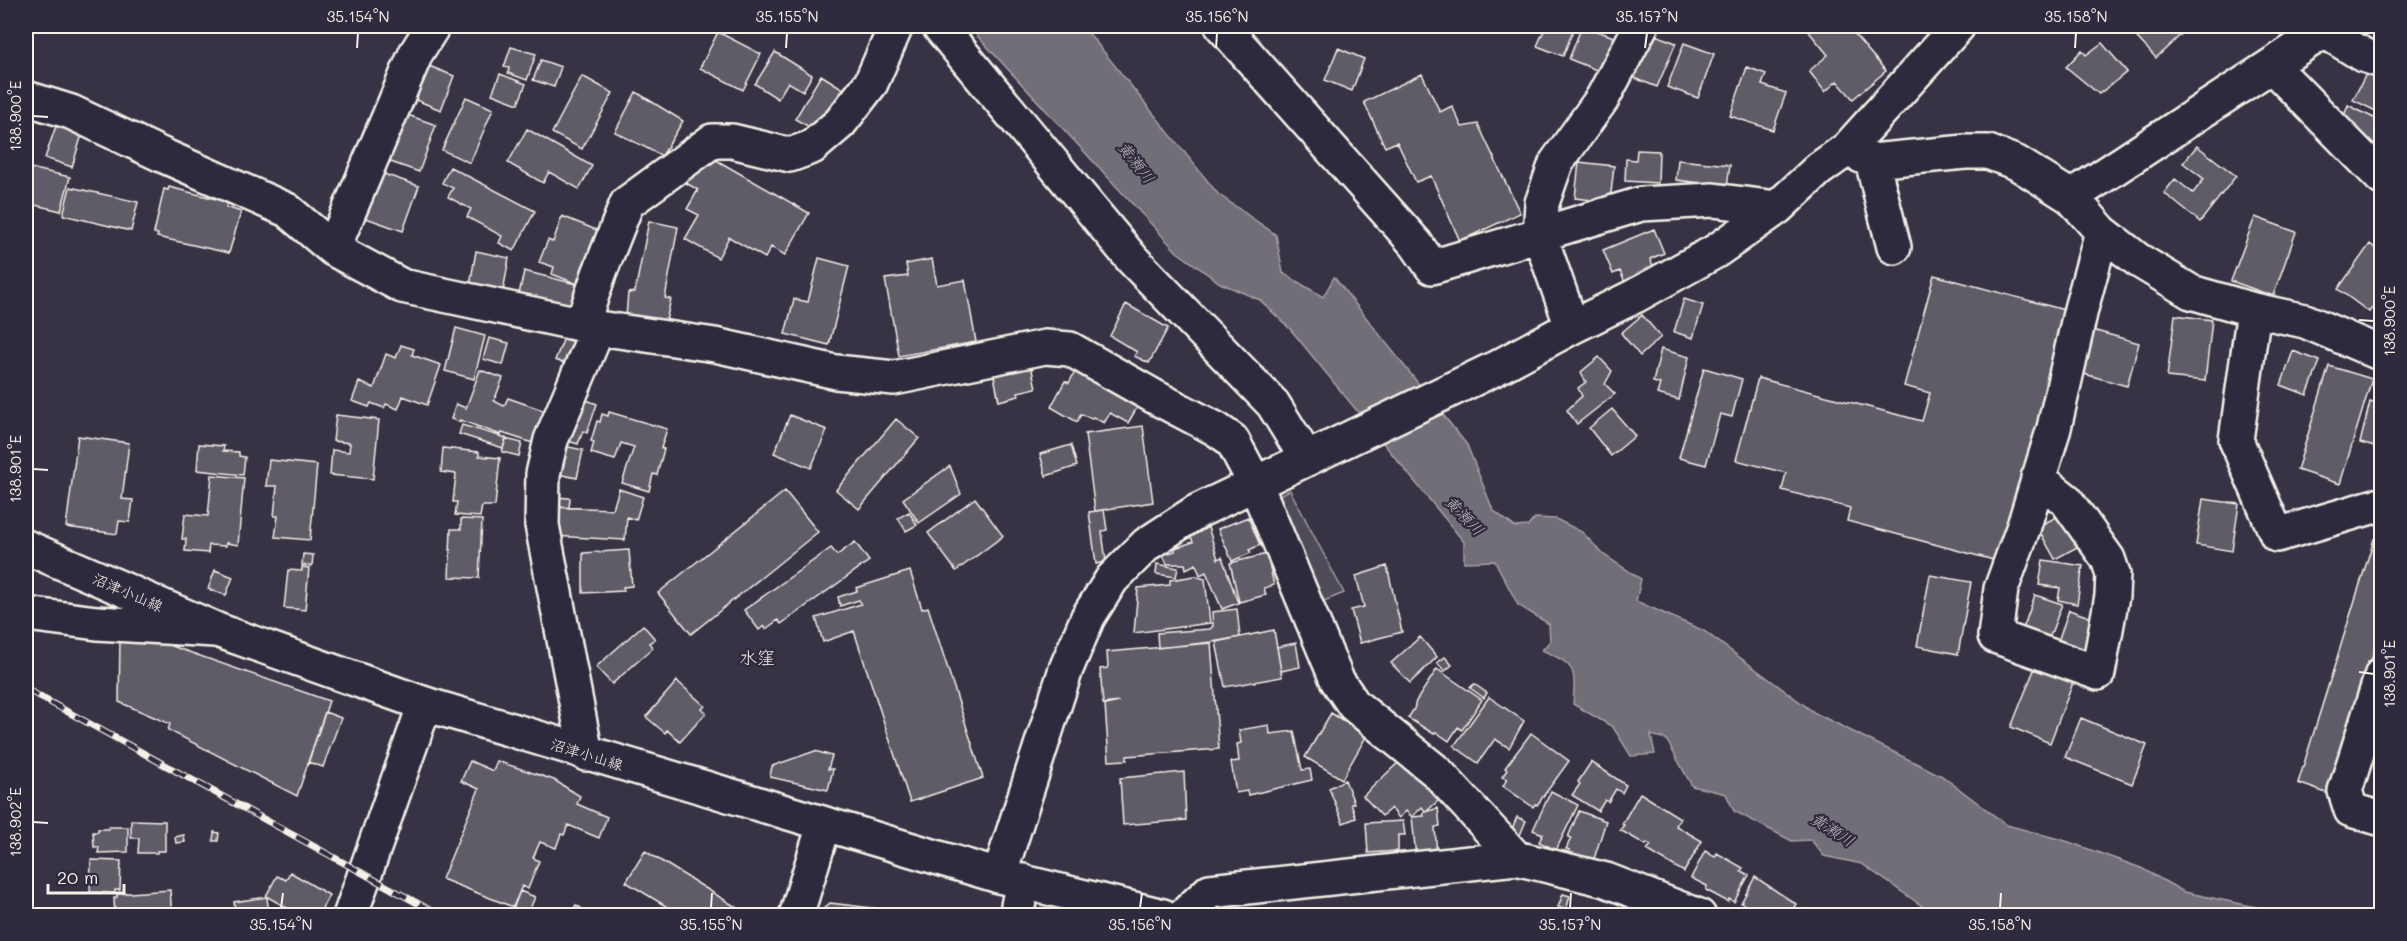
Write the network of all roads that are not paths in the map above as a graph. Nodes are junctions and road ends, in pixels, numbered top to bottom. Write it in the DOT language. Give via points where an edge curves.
graph roads {
  1 [pos="433,26"];
  2 [pos="896,26"];
  3 [pos="939,26"];
  4 [pos="1222,26"];
  5 [pos="1641,26"];
  6 [pos="1958,26"];
  7 [pos="2320,28"];
  8 [pos="2382,61"];
  9 [pos="2272,66"];
  10 [pos="26,98"];
  11 [pos="1860,155"];
  12 [pos="2382,178"];
  13 [pos="2071,197"];
  14 [pos="1777,208"];
  15 [pos="2102,232"];
  16 [pos="1540,236"];
  17 [pos="1894,247"];
  18 [pos="333,249"];
  19 [pos="2254,310"];
  20 [pos="590,326"];
  21 [pos="1572,327"];
  22 [pos="2382,354"];
  23 [pos="1313,456"];
  24 [pos="2038,478"];
  25 [pos="1256,485"];
  26 [pos="2382,507"];
  27 [pos="26,547"];
  28 [pos="26,614"];
  29 [pos="217,630"];
  30 [pos="2382,674"];
  31 [pos="425,704"];
  32 [pos="586,754"];
  33 [pos="2382,819"];
  34 [pos="824,825"];
  35 [pos="1516,858"];
  36 [pos="1011,879"];
  37 [pos="356,913"];
  38 [pos="796,915"];
  39 [pos="1016,915"];
  40 [pos="1163,915"];
  41 [pos="1183,915"];
  42 [pos="1699,915"];
  1 -- 18 [label="street" via="416,52"];
  2 -- 20 [label="street" via="871,83 840,123 812,147 790,155 732,141 712,141 627,202 599,274"];
  3 -- 23 [label="street" via="1133,260 1273,404"];
  4 -- 16 [label="street" via="1416,244 1432,267"];
  5 -- 16 [label="street" via="1602,99 1556,163 1542,203"];
  6 -- 11 [label="street"];
  7 -- 8 [label="street" via="2363,55"];
  7 -- 9 [label="street"];
  9 -- 12 [label="street"];
  9 -- 13 [label="street"];
  10 -- 18 [label="street" via="71,112 287,210"];
  11 -- 13 [label="street" via="1988,152 2017,163"];
  11 -- 14 [label="street" via="1819,169"];
  11 -- 17 [label="street"];
  13 -- 15 [label="street"];
  14 -- 16 [label="street" via="1713,200 1641,204"];
  14 -- 21 [label="street" via="1716,251"];
  15 -- 19 [label="street" via="2138,260 2191,292"];
  15 -- 24 [label="street"];
  16 -- 21 [label="street"];
  18 -- 20 [label="street" via="402,286"];
  19 -- 22 [label="street" via="2305,321"];
  19 -- 26 [label="street" via="2236,440 2277,535"];
  20 -- 25 [label="street" via="715,345 836,372 894,378 1045,347 1070,349 1232,440"];
  20 -- 32 [label="street" via="543,474 543,536"];
  21 -- 23 [label="street"];
  23 -- 25 [label="street"];
  24 -- 24 [label="street" via="2001,589 1995,636 2098,673 2113,574 2108,559 2066,500"];
  25 -- 35 [label="street" via="1336,680 1354,705 1437,772"];
  25 -- 36 [label="street" via="1196,512 1147,544 1112,579 1088,617 1066,669"];
  27 -- 29 [label="street, 沼津小山線"];
  28 -- 29 [label="street" via="97,623"];
  29 -- 31 [label="street, 沼津小山線"];
  30 -- 33 [label="street" via="2345,791 2351,810"];
  31 -- 32 [label="street, 沼津小山線"];
  31 -- 37 [label="street"];
  32 -- 34 [label="street, 沼津小山線"];
  34 -- 36 [label="street, 沼津小山線"];
  34 -- 38 [label="street"];
  35 -- 41 [label="street" via="1210,891"];
  35 -- 42 [label="street" via="1606,880"];
  36 -- 39 [label="street"];
  36 -- 40 [label="street, 沼津小山線"];
}
